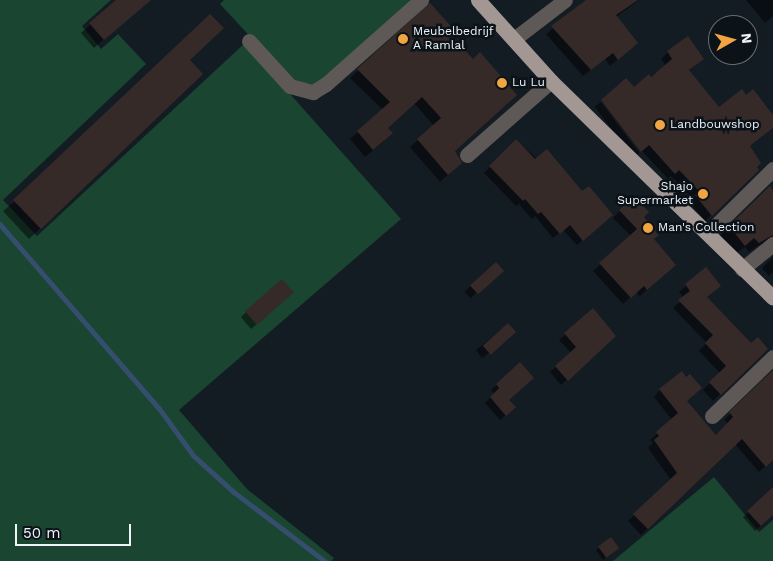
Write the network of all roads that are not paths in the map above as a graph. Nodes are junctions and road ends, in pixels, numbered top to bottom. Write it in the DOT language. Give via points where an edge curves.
graph roads {
  1 [pos="421,0"];
  2 [pos="478,0"];
  3 [pos="565,0"];
  4 [pos="514,39"];
  5 [pos="249,41"];
  6 [pos="551,81"];
  7 [pos="467,155"];
  8 [pos="773,169"];
  9 [pos="708,233"];
  10 [pos="773,244"];
  11 [pos="742,269"];
  12 [pos="773,298"];
  13 [pos="773,356"];
  14 [pos="712,416"];
  1 -- 5 [label="street" via="313,92 290,86"];
  2 -- 4 [label="main road"];
  3 -- 4 [label="street"];
  4 -- 6 [label="main road"];
  6 -- 7 [label="street"];
  6 -- 9 [label="main road"];
  8 -- 9 [label="street"];
  9 -- 11 [label="main road"];
  10 -- 11 [label="street"];
  11 -- 12 [label="main road"];
  13 -- 14 [label="street"];
}
